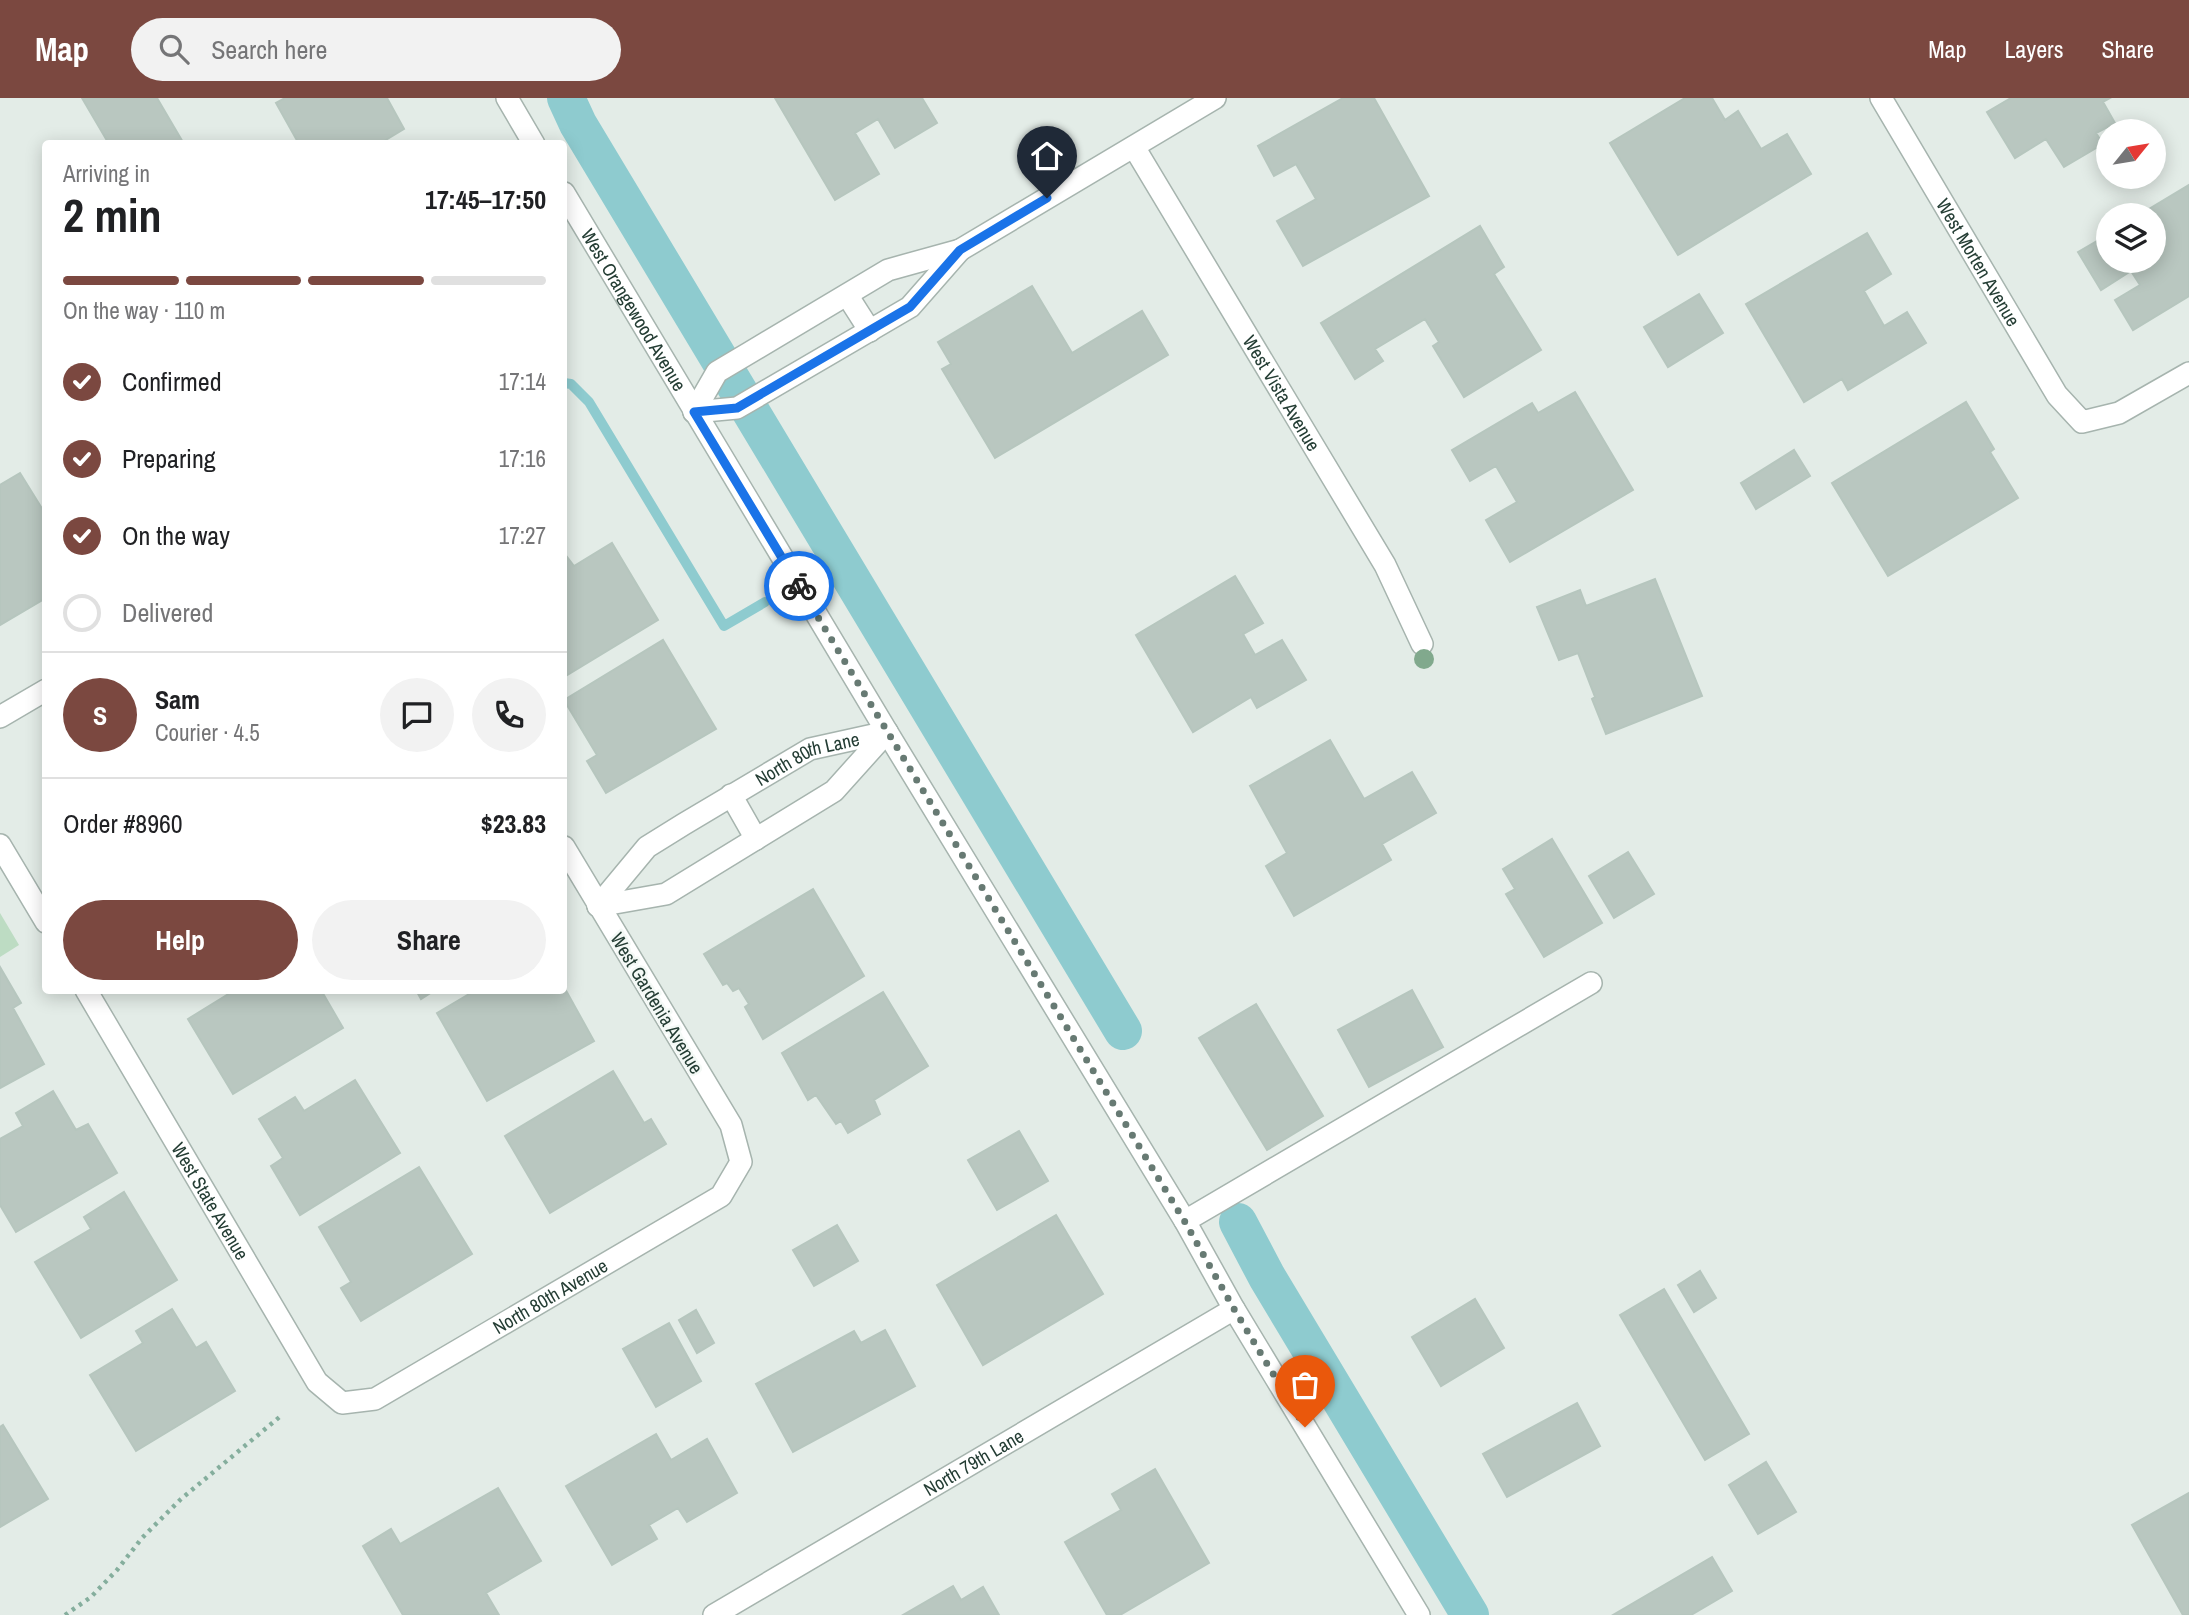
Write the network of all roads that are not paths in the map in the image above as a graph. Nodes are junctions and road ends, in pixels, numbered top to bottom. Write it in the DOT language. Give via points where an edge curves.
graph roads {
  1 [pos="507,98"];
  2 [pos="1216,98"];
  3 [pos="1881,98"];
  4 [pos="532,140"];
  5 [pos="1134,147"];
  6 [pos="567,198"];
  7 [pos="960,250"];
  8 [pos="847,295"];
  9 [pos="870,331"];
  10 [pos="2189,373"];
  11 [pos="694,412"];
  12 [pos="1422,644"];
  13 [pos="42,692"];
  14 [pos="0,717"];
  15 [pos="887,732"];
  16 [pos="731,795"];
  17 [pos="755,839"];
  18 [pos="0,845"];
  19 [pos="567,852"];
  20 [pos="598,906"];
  21 [pos="42,915"];
  22 [pos="1591,983"];
  23 [pos="88,994"];
  24 [pos="741,1162"];
  25 [pos="1185,1222"];
  26 [pos="1234,1309"];
  27 [pos="342,1404"];
  28 [pos="715,1615"];
  29 [pos="1419,1615"];
  1 -- 4 [label="street"];
  2 -- 5 [label="street"];
  3 -- 10 [label="street, West Morten Avenue" via="2057,395 2082,422 2119,413"];
  5 -- 7 [label="street"];
  5 -- 12 [label="street, West Vista Avenue" via="1385,565"];
  6 -- 11 [label="street, West Orangewood Avenue"];
  7 -- 8 [label="street" via="888,271"];
  7 -- 9 [label="street" via="910,307"];
  8 -- 9 [label="street"];
  8 -- 11 [label="street" via="717,372"];
  9 -- 11 [label="street" via="737,408"];
  11 -- 15 [label="street, West Orangewood Avenue"];
  13 -- 14 [label="street"];
  15 -- 16 [label="street, North 80th Lane" via="810,749"];
  15 -- 17 [label="street, North 80th Lane" via="834,791"];
  15 -- 25 [label="street, West Orangewood Avenue"];
  16 -- 17 [label="street"];
  16 -- 20 [label="street, North 80th Lane" via="647,848"];
  17 -- 20 [label="street, North 80th Lane" via="666,894"];
  18 -- 21 [label="street"];
  19 -- 20 [label="street, West Gardenia Avenue"];
  20 -- 24 [label="street, West Gardenia Avenue" via="731,1125"];
  22 -- 25 [label="street"];
  23 -- 27 [label="street, West State Avenue" via="317,1382"];
  24 -- 27 [label="street, North 80th Avenue" via="721,1196 375,1399"];
  25 -- 26 [label="street, West Orangewood Avenue"];
  26 -- 28 [label="street, North 79th Lane"];
  26 -- 29 [label="street, West Orangewood Avenue"];
}
